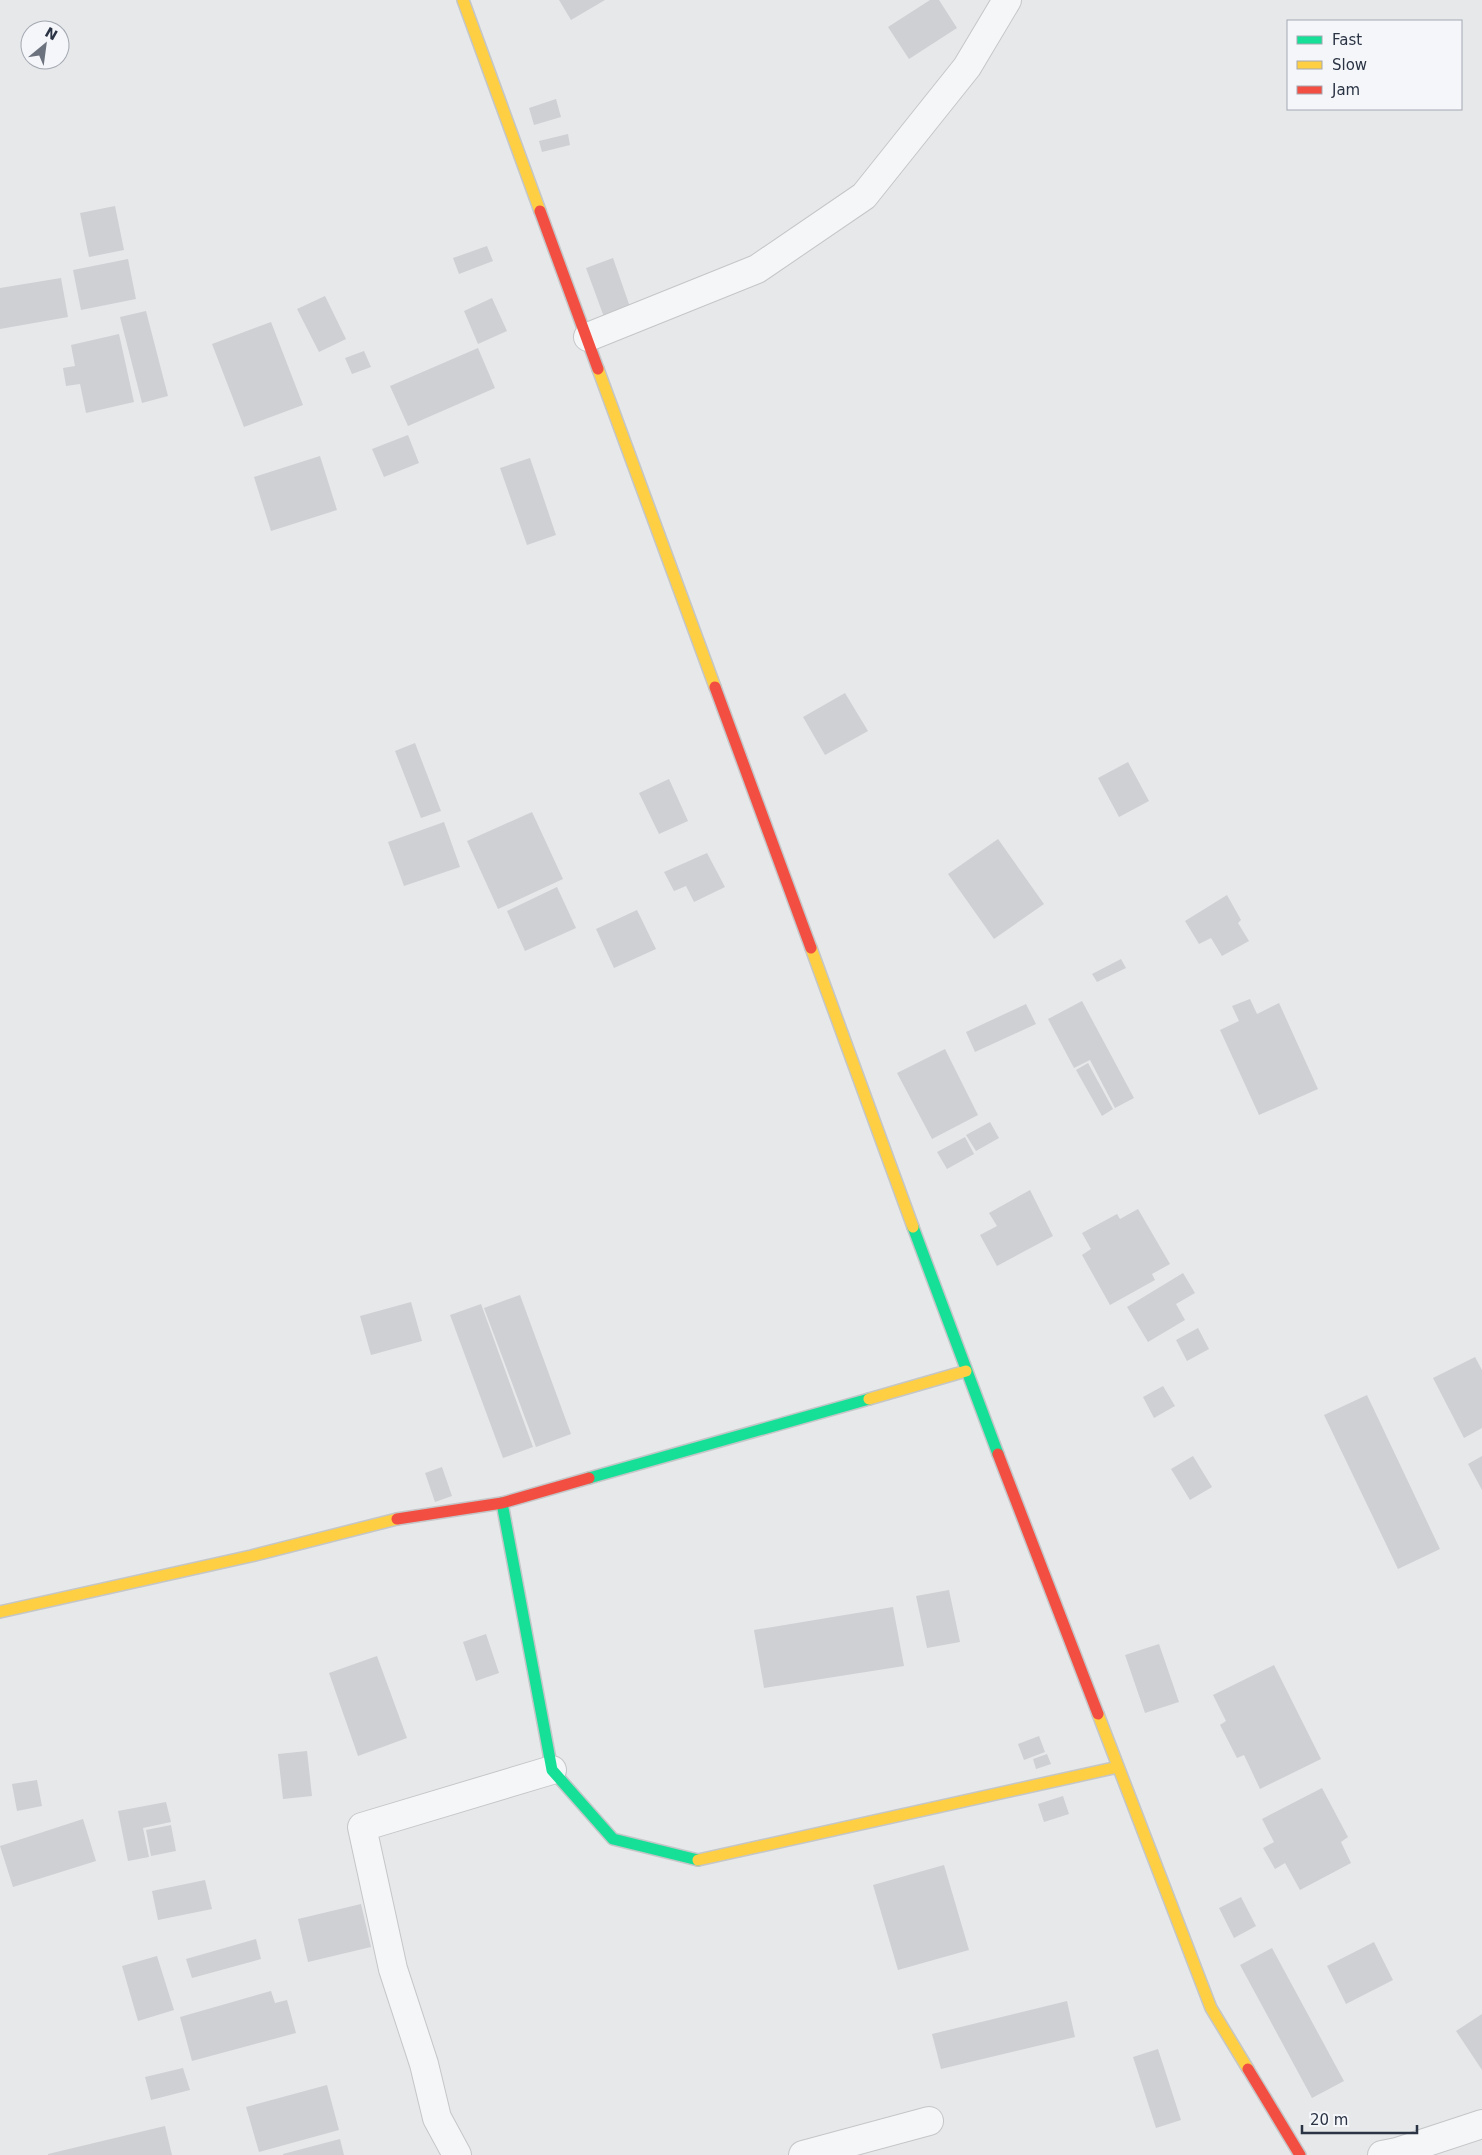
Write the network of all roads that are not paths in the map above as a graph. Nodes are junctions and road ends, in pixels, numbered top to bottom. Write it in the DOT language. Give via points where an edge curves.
graph roads {
  1 [pos="462,0"];
  2 [pos="1007,0"];
  3 [pos="588,337"];
  4 [pos="966,1371"];
  5 [pos="502,1503"];
  6 [pos="0,1612"];
  7 [pos="1118,1767"];
  8 [pos="552,1770"];
  9 [pos="929,2121"];
  10 [pos="1482,2124"];
  11 [pos="457,2155"];
  12 [pos="803,2155"];
  13 [pos="1300,2155"];
  14 [pos="1382,2155"];
  1 -- 3 [label="street"];
  2 -- 3 [label="street" via="967,67 864,196 757,269"];
  3 -- 4 [label="street"];
  4 -- 5 [label="street"];
  4 -- 7 [label="street"];
  5 -- 6 [label="street" via="406,1516 251,1556"];
  5 -- 8 [label="street"];
  7 -- 8 [label="street" via="700,1861 613,1839"];
  7 -- 13 [label="street" via="1212,2008"];
  8 -- 11 [label="street" via="362,1827 393,1969 438,2118"];
  9 -- 12 [label="street"];
  10 -- 14 [label="street"];
}
